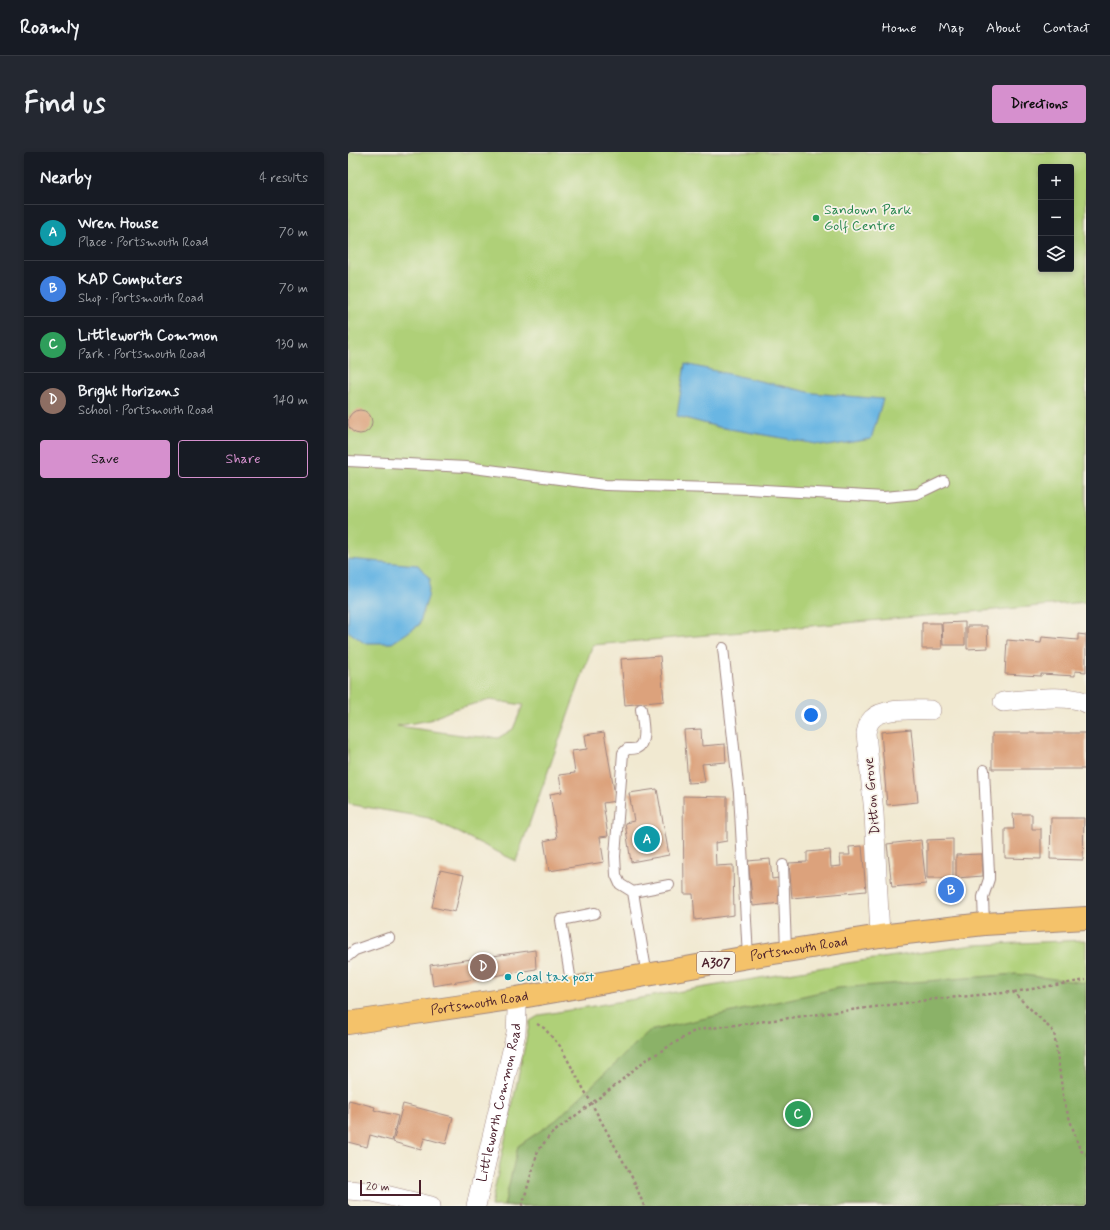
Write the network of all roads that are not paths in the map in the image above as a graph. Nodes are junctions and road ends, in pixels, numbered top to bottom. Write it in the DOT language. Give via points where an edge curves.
graph roads {
  1 [pos="348,461"];
  2 [pos="944,481"];
  3 [pos="723,648"];
  4 [pos="1003,702"];
  5 [pos="1086,704"];
  6 [pos="641,708"];
  7 [pos="931,710"];
  8 [pos="984,770"];
  9 [pos="783,865"];
  10 [pos="669,885"];
  11 [pos="633,892"];
  12 [pos="595,913"];
  13 [pos="1086,918"];
  14 [pos="984,924"];
  15 [pos="880,936"];
  16 [pos="389,938"];
  17 [pos="786,950"];
  18 [pos="348,956"];
  19 [pos="748,957"];
  20 [pos="647,976"];
  21 [pos="572,988"];
  22 [pos="516,1004"];
  23 [pos="348,1023"];
  24 [pos="348,1190"];
  25 [pos="431,1206"];
  26 [pos="476,1206"];
  1 -- 2 [label="lane" via="466,467 605,485 749,489 884,497 917,494"];
  3 -- 19 [label="lane" via="738,793"];
  4 -- 5 [label="street" via="1064,698 1081,700"];
  6 -- 11 [label="lane" via="644,737 642,743 637,748 627,749 623,753 615,856 616,875 620,884"];
  7 -- 15 [label="street, Ditton Grove" via="886,712 876,715 868,723 866,733 874,813"];
  8 -- 14 [label="lane" via="989,879 983,897"];
  9 -- 17 [label="lane"];
  10 -- 11 [label="lane"];
  11 -- 20 [label="lane"];
  12 -- 21 [label="lane" via="561,920"];
  13 -- 14 [label="main road, Portsmouth Road / A307"];
  14 -- 15 [label="main road, Portsmouth Road / A307"];
  15 -- 17 [label="main road, Portsmouth Road / A307"];
  16 -- 18 [label="lane" via="355,950"];
  17 -- 19 [label="main road, Portsmouth Road / A307"];
  19 -- 20 [label="main road, Portsmouth Road / A307"];
  20 -- 21 [label="main road, Portsmouth Road / A307"];
  21 -- 22 [label="main road, Portsmouth Road / A307"];
  22 -- 23 [label="main road, Portsmouth Road / A307"];
  22 -- 26 [label="street, Littleworth Common Road" via="516,1033"];
  24 -- 25 [label="street" via="373,1192"];
}
